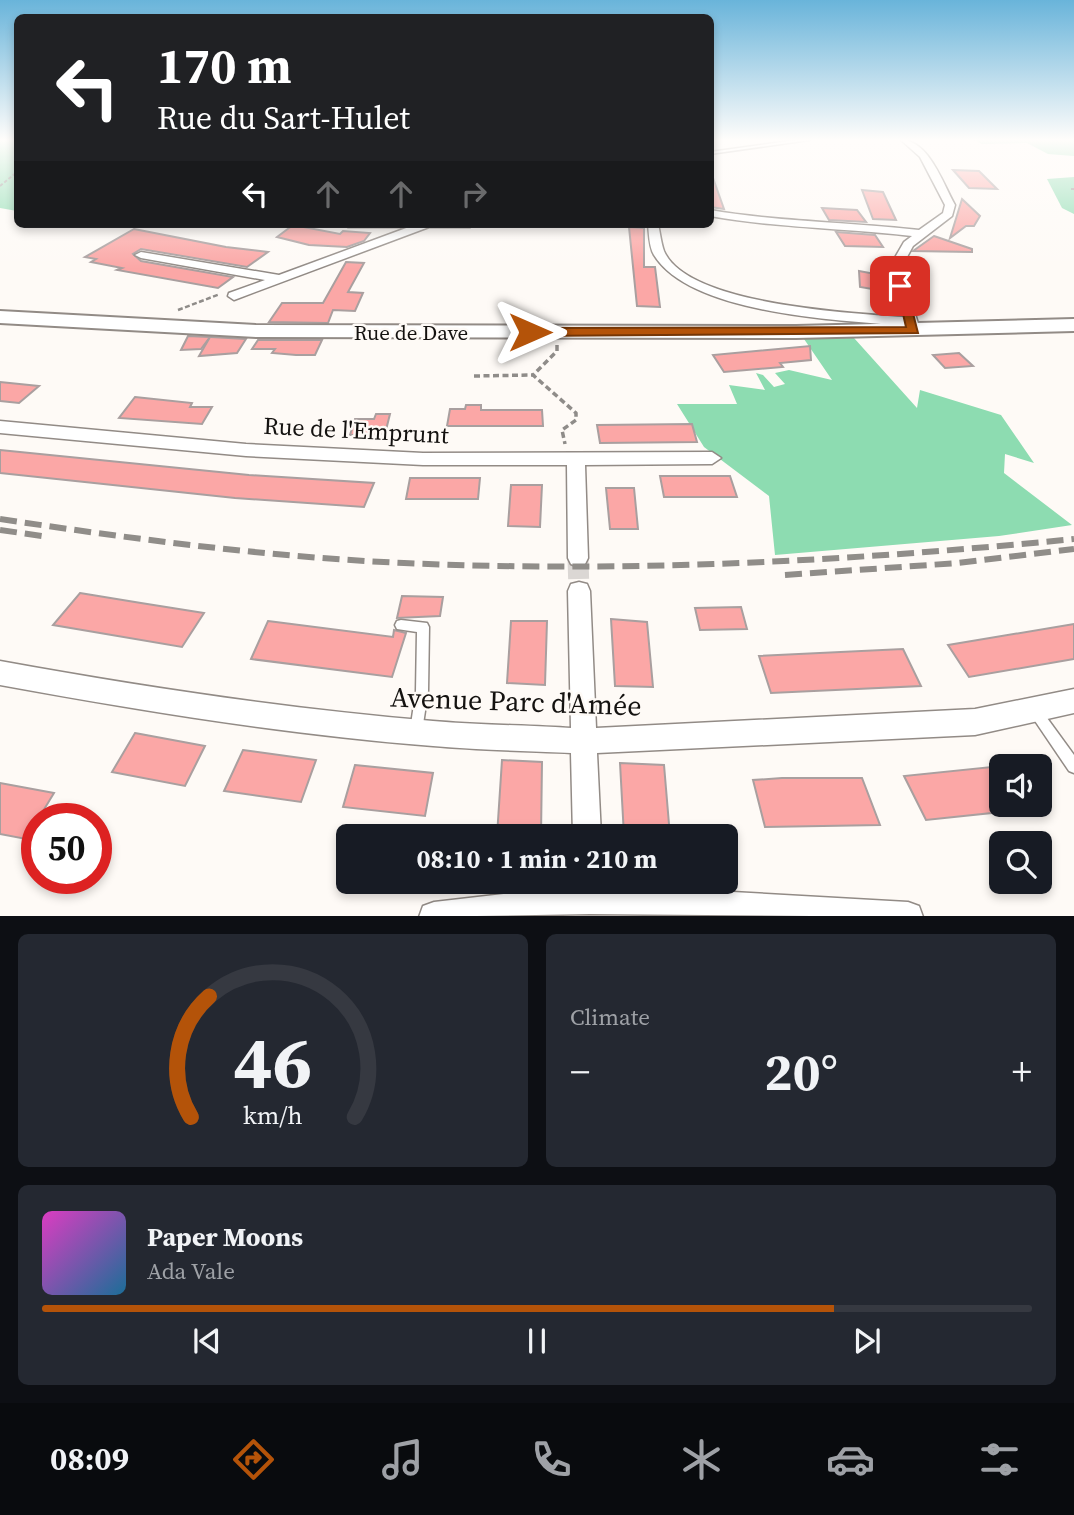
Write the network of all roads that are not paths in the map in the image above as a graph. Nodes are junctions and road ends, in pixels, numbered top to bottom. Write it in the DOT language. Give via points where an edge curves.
graph roads {
  1 [pos="938,183"];
  2 [pos="714,213"];
  3 [pos="417,228"];
  4 [pos="653,228"];
  5 [pos="923,234"];
  6 [pos="141,255"];
  7 [pos="279,279"];
  8 [pos="234,296"];
  9 [pos="0,317"];
  10 [pos="912,326"];
  11 [pos="1074,326"];
  12 [pos="0,427"];
  13 [pos="712,458"];
  14 [pos="576,461"];
  15 [pos="578,558"];
  16 [pos="579,591"];
  17 [pos="401,625"];
  18 [pos="0,673"];
  19 [pos="1074,701"];
  20 [pos="1034,709"];
  21 [pos="416,732"];
  22 [pos="583,741"];
  23 [pos="1074,766"];
  24 [pos="586,824"];
  25 [pos="595,899"];
  26 [pos="434,916"];
  27 [pos="565,916"];
  28 [pos="908,916"];
  1 -- 5 [label="street" via="950,205 948,214"];
  2 -- 5 [label="street" via="761,222"];
  3 -- 7 [label="street"];
  4 -- 10 [label="street" via="659,259 685,278 740,301"];
  5 -- 10 [label="street" via="908,244 895,268"];
  6 -- 7 [label="street"];
  7 -- 8 [label="street"];
  9 -- 10 [label="main road, Rue de Dave" via="207,330 557,332"];
  10 -- 11 [label="main road, Rue de Dave"];
  12 -- 14 [label="street, Rue de l'Emprunt" via="246,450"];
  13 -- 14 [label="street, Rue de l'Emprunt"];
  14 -- 15 [label="street"];
  16 -- 22 [label="street"];
  17 -- 21 [label="lane" via="423,627"];
  18 -- 21 [label="street, Avenue Parc d'Amée"];
  19 -- 20 [label="street, Avenue Parc d'Amée"];
  20 -- 22 [label="street, Avenue Parc d'Amée" via="975,722"];
  20 -- 23 [label="lane"];
  21 -- 22 [label="street, Avenue Parc d'Amée"];
  22 -- 24 [label="street"];
  25 -- 26 [label="street"];
  25 -- 27 [label="lane"];
  25 -- 28 [label="street"];
}
